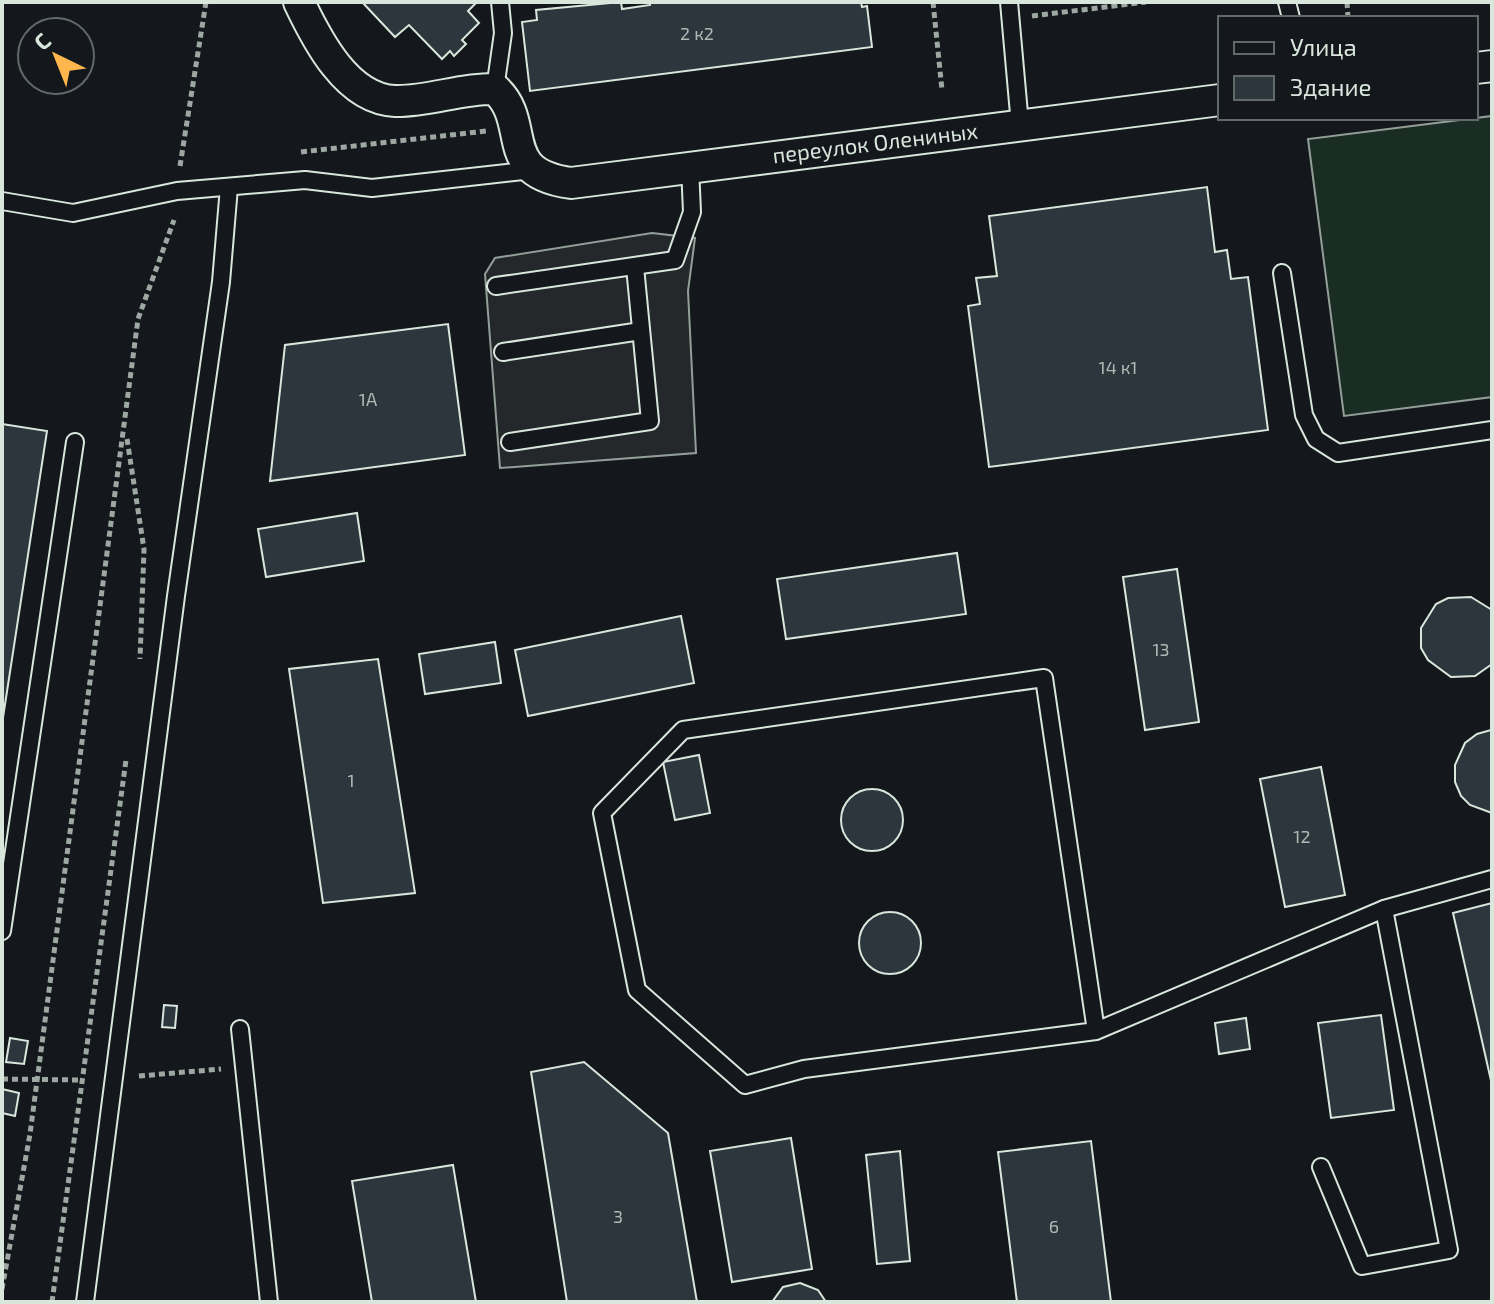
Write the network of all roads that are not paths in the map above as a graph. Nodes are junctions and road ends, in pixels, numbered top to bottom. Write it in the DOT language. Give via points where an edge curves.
graph roads {
  1 [pos="299,2"];
  2 [pos="500,2"];
  3 [pos="1010,10"];
  4 [pos="495,89"];
  5 [pos="1218,100"];
  6 [pos="1020,125"];
  7 [pos="690,167"];
  8 [pos="532,170"];
  9 [pos="229,187"];
  10 [pos="2,201"];
  11 [pos="635,267"];
  12 [pos="1282,273"];
  13 [pos="496,286"];
  14 [pos="641,331"];
  15 [pos="503,352"];
  16 [pos="1492,430"];
  17 [pos="75,442"];
  18 [pos="510,442"];
  19 [pos="1492,879"];
  20 [pos="1384,909"];
  21 [pos="2,931"];
  22 [pos="240,1029"];
  23 [pos="1096,1031"];
  24 [pos="1321,1167"];
  25 [pos="85,1302"];
  26 [pos="269,1302"];
  1 -- 4 [label="street" via="330,57 374,97 396,101"];
  2 -- 4 [label="lane" via="503,33"];
  3 -- 6 [label="lane"];
  4 -- 8 [label="street" via="504,98 520,154"];
  5 -- 6 [label="street, переулок Олениных"];
  6 -- 7 [label="street, переулок Олениных"];
  7 -- 8 [label="street, переулок Олениных" via="571,183 548,180"];
  7 -- 11 [label="lane" via="692,212 675,260"];
  8 -- 9 [label="lane" via="372,188 305,180"];
  9 -- 10 [label="lane" via="177,191 73,213"];
  9 -- 25 [label="lane" via="221,282"];
  11 -- 13 [label="lane"];
  11 -- 14 [label="lane"];
  12 -- 16 [label="lane" via="1304,415 1316,439 1338,453"];
  14 -- 15 [label="lane"];
  14 -- 18 [label="lane" via="650,421"];
  17 -- 21 [label="lane"];
  19 -- 20 [label="lane"];
  20 -- 23 [label="lane"];
  20 -- 24 [label="lane" via="1449,1250 1362,1266"];
  22 -- 26 [label="lane"];
  23 -- 23 [label="lane" via="804,1069 745,1085 637,990 602,813 683,730 1044,678"];
}
